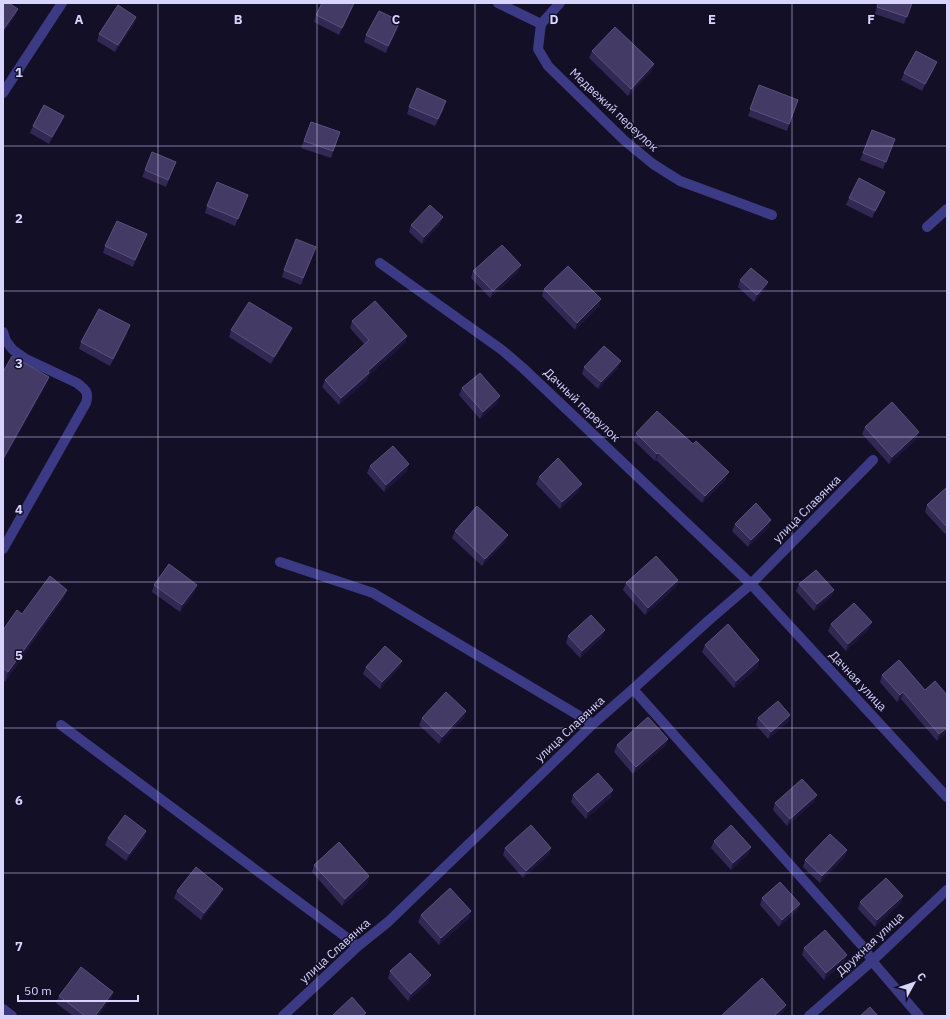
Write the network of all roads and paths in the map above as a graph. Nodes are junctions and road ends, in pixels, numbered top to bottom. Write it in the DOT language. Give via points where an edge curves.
graph roads {
  1 [pos="62,3"];
  2 [pos="498,3"];
  3 [pos="560,3"];
  4 [pos="542,24"];
  5 [pos="3,93"];
  6 [pos="947,208"];
  7 [pos="772,215"];
  8 [pos="927,227"];
  9 [pos="380,263"];
  10 [pos="4,340"];
  11 [pos="873,460"];
  12 [pos="3,549"];
  13 [pos="280,562"];
  14 [pos="751,584"];
  15 [pos="633,689"];
  16 [pos="594,724"];
  17 [pos="61,725"];
  18 [pos="947,797"];
  19 [pos="947,890"];
  20 [pos="358,946"];
  21 [pos="872,961"];
  22 [pos="3,1009"];
  23 [pos="12,1016"];
  24 [pos="283,1016"];
  25 [pos="809,1016"];
  26 [pos="919,1016"];
  1 -- 5 [label="street"];
  2 -- 4 [label="street"];
  3 -- 4 [label="street"];
  4 -- 7 [label="street, Медвежий переулок" via="538,49 548,66 653,164 680,181"];
  6 -- 8 [label="street"];
  9 -- 14 [label="street, Дачный переулок" via="502,350 523,368"];
  10 -- 12 [label="street" via="26,359 78,382 88,395 86,404"];
  11 -- 14 [label="street, улица Славянка"];
  13 -- 16 [label="street" via="373,593"];
  14 -- 15 [label="street, улица Славянка"];
  14 -- 18 [label="street, Дачная улица"];
  15 -- 16 [label="street, улица Славянка"];
  15 -- 21 [label="street" via="865,949"];
  16 -- 20 [label="street, улица Славянка" via="388,922"];
  17 -- 20 [label="street"];
  19 -- 21 [label="street, Дружная улица"];
  20 -- 24 [label="street, улица Славянка"];
  21 -- 25 [label="street, Дружная улица"];
  21 -- 26 [label="street"];
  22 -- 23 [label="street"];
}
